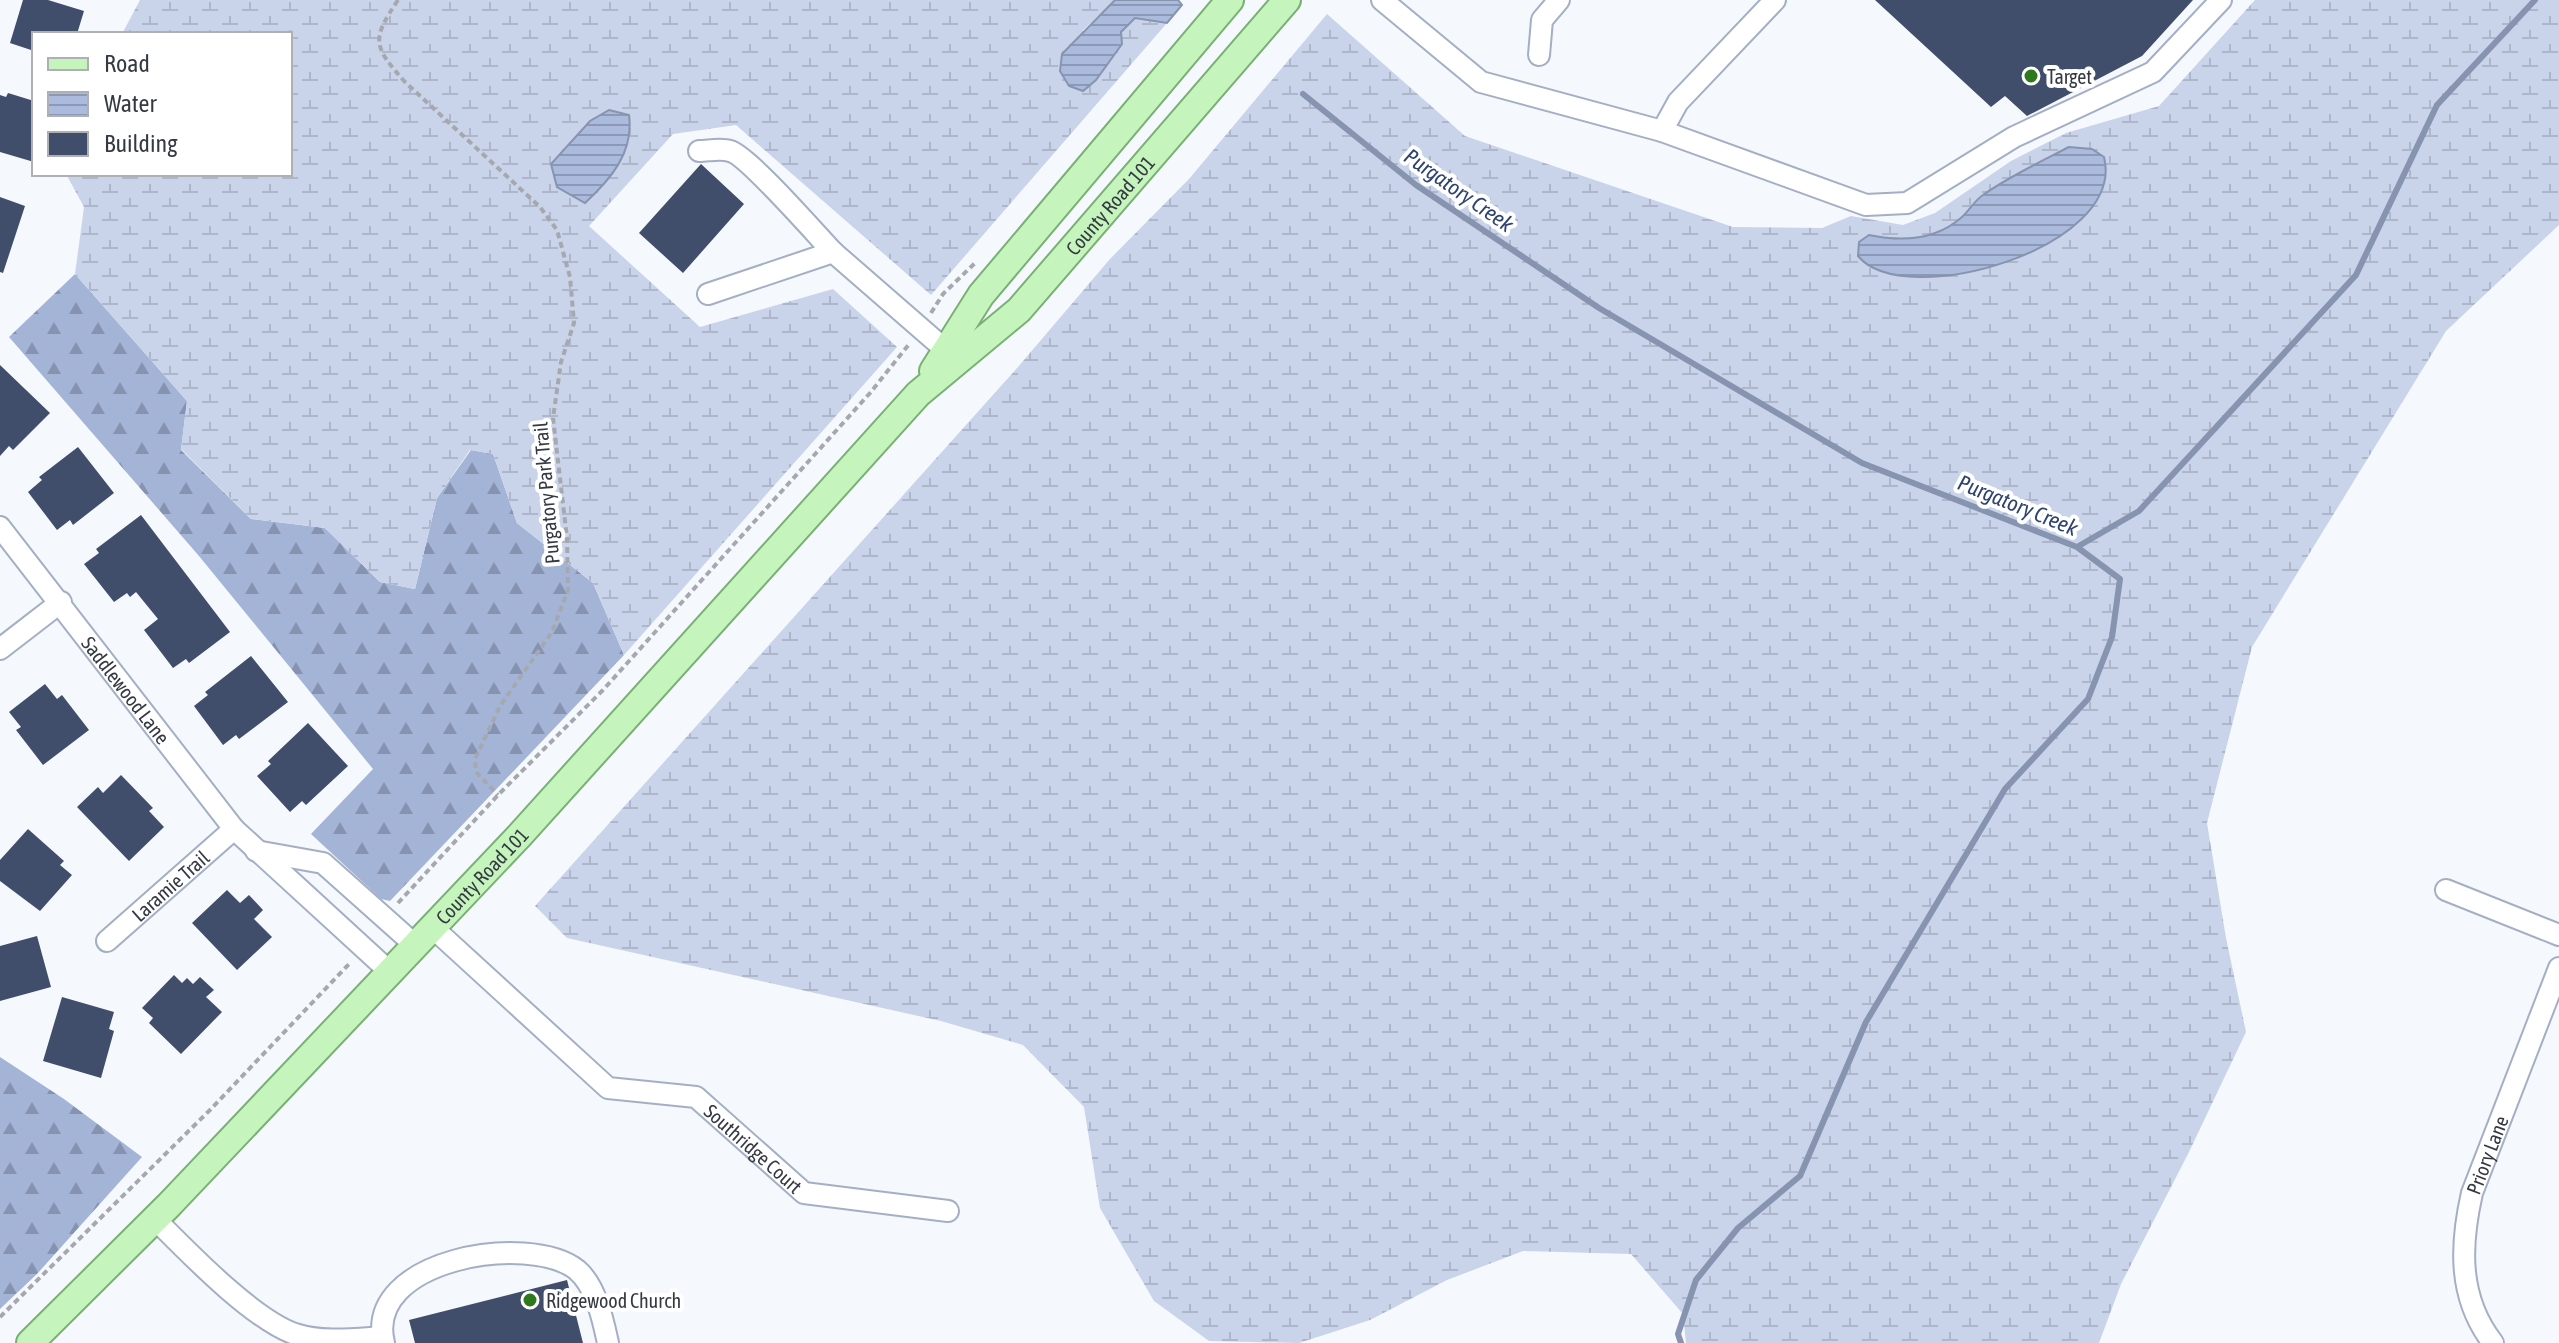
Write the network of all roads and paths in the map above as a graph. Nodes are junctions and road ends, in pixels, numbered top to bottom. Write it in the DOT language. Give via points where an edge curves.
graph roads {
  1 [pos="398,0"];
  2 [pos="1230,0"];
  3 [pos="1287,0"];
  4 [pos="1382,0"];
  5 [pos="1559,0"];
  6 [pos="1775,0"];
  7 [pos="2221,0"];
  8 [pos="1539,55"];
  9 [pos="1662,131"];
  10 [pos="699,151"];
  11 [pos="833,252"];
  12 [pos="977,262"];
  13 [pos="708,294"];
  14 [pos="920,329"];
  15 [pos="952,355"];
  16 [pos="0,527"];
  17 [pos="61,602"];
  18 [pos="0,649"];
  19 [pos="498,795"];
  20 [pos="234,829"];
  21 [pos="256,851"];
  22 [pos="2446,890"];
  23 [pos="386,918"];
  24 [pos="2559,935"];
  25 [pos="424,936"];
  26 [pos="107,941"];
  27 [pos="363,948"];
  28 [pos="2559,968"];
  29 [pos="390,972"];
  30 [pos="948,1211"];
  31 [pos="155,1219"];
  32 [pos="0,1317"];
  33 [pos="383,1340"];
  34 [pos="30,1343"];
  35 [pos="608,1343"];
  36 [pos="2493,1343"];
  1 -- 19 [label="path, Purgatory Park Trail" via="379,28 377,46 385,59 540,207 557,230 570,277 574,323 561,362 553,418 568,590 552,632 500,706 475,759 476,772"];
  2 -- 15 [label="main road, County Road 101" via="981,295"];
  3 -- 15 [label="main road, County Road 101" via="1019,310"];
  4 -- 9 [label="street" via="1481,82"];
  5 -- 8 [label="street" via="1542,20"];
  6 -- 9 [label="street" via="1678,102"];
  7 -- 9 [label="street" via="2153,72 2014,137 1907,203 1866,205"];
  10 -- 11 [label="street" via="730,151 750,162"];
  11 -- 13 [label="street"];
  11 -- 14 [label="street"];
  12 -- 14 [label="path" via="943,294"];
  14 -- 15 [label="street"];
  14 -- 19 [label="path" via="870,393 624,667"];
  15 -- 25 [label="main road, County Road 101" via="623,723"];
  16 -- 17 [label="street, Saddlewood Lane"];
  17 -- 18 [label="street"];
  17 -- 20 [label="street, Saddlewood Lane"];
  19 -- 23 [label="path"];
  20 -- 21 [label="street, Saddlewood Lane"];
  20 -- 26 [label="street, Laramie Trail"];
  21 -- 23 [label="street" via="323,863"];
  21 -- 27 [label="street, Saddlewood Lane"];
  22 -- 24 [label="street"];
  23 -- 25 [label="street"];
  25 -- 29 [label="main road, County Road 101"];
  25 -- 30 [label="street, Southridge Court" via="608,1088 696,1097 804,1193"];
  27 -- 29 [label="street, Saddlewood Lane"];
  27 -- 32 [label="path" via="210,1110"];
  28 -- 36 [label="street, Priory Lane" via="2472,1193 2463,1231 2463,1269 2472,1307"];
  29 -- 31 [label="main road, County Road 101"];
  31 -- 33 [label="street" via="235,1292 293,1333"];
  31 -- 34 [label="main road, County Road 101"];
  33 -- 35 [label="street" via="384,1313 418,1273 467,1258 500,1255 557,1260 577,1271 592,1290"];
}
